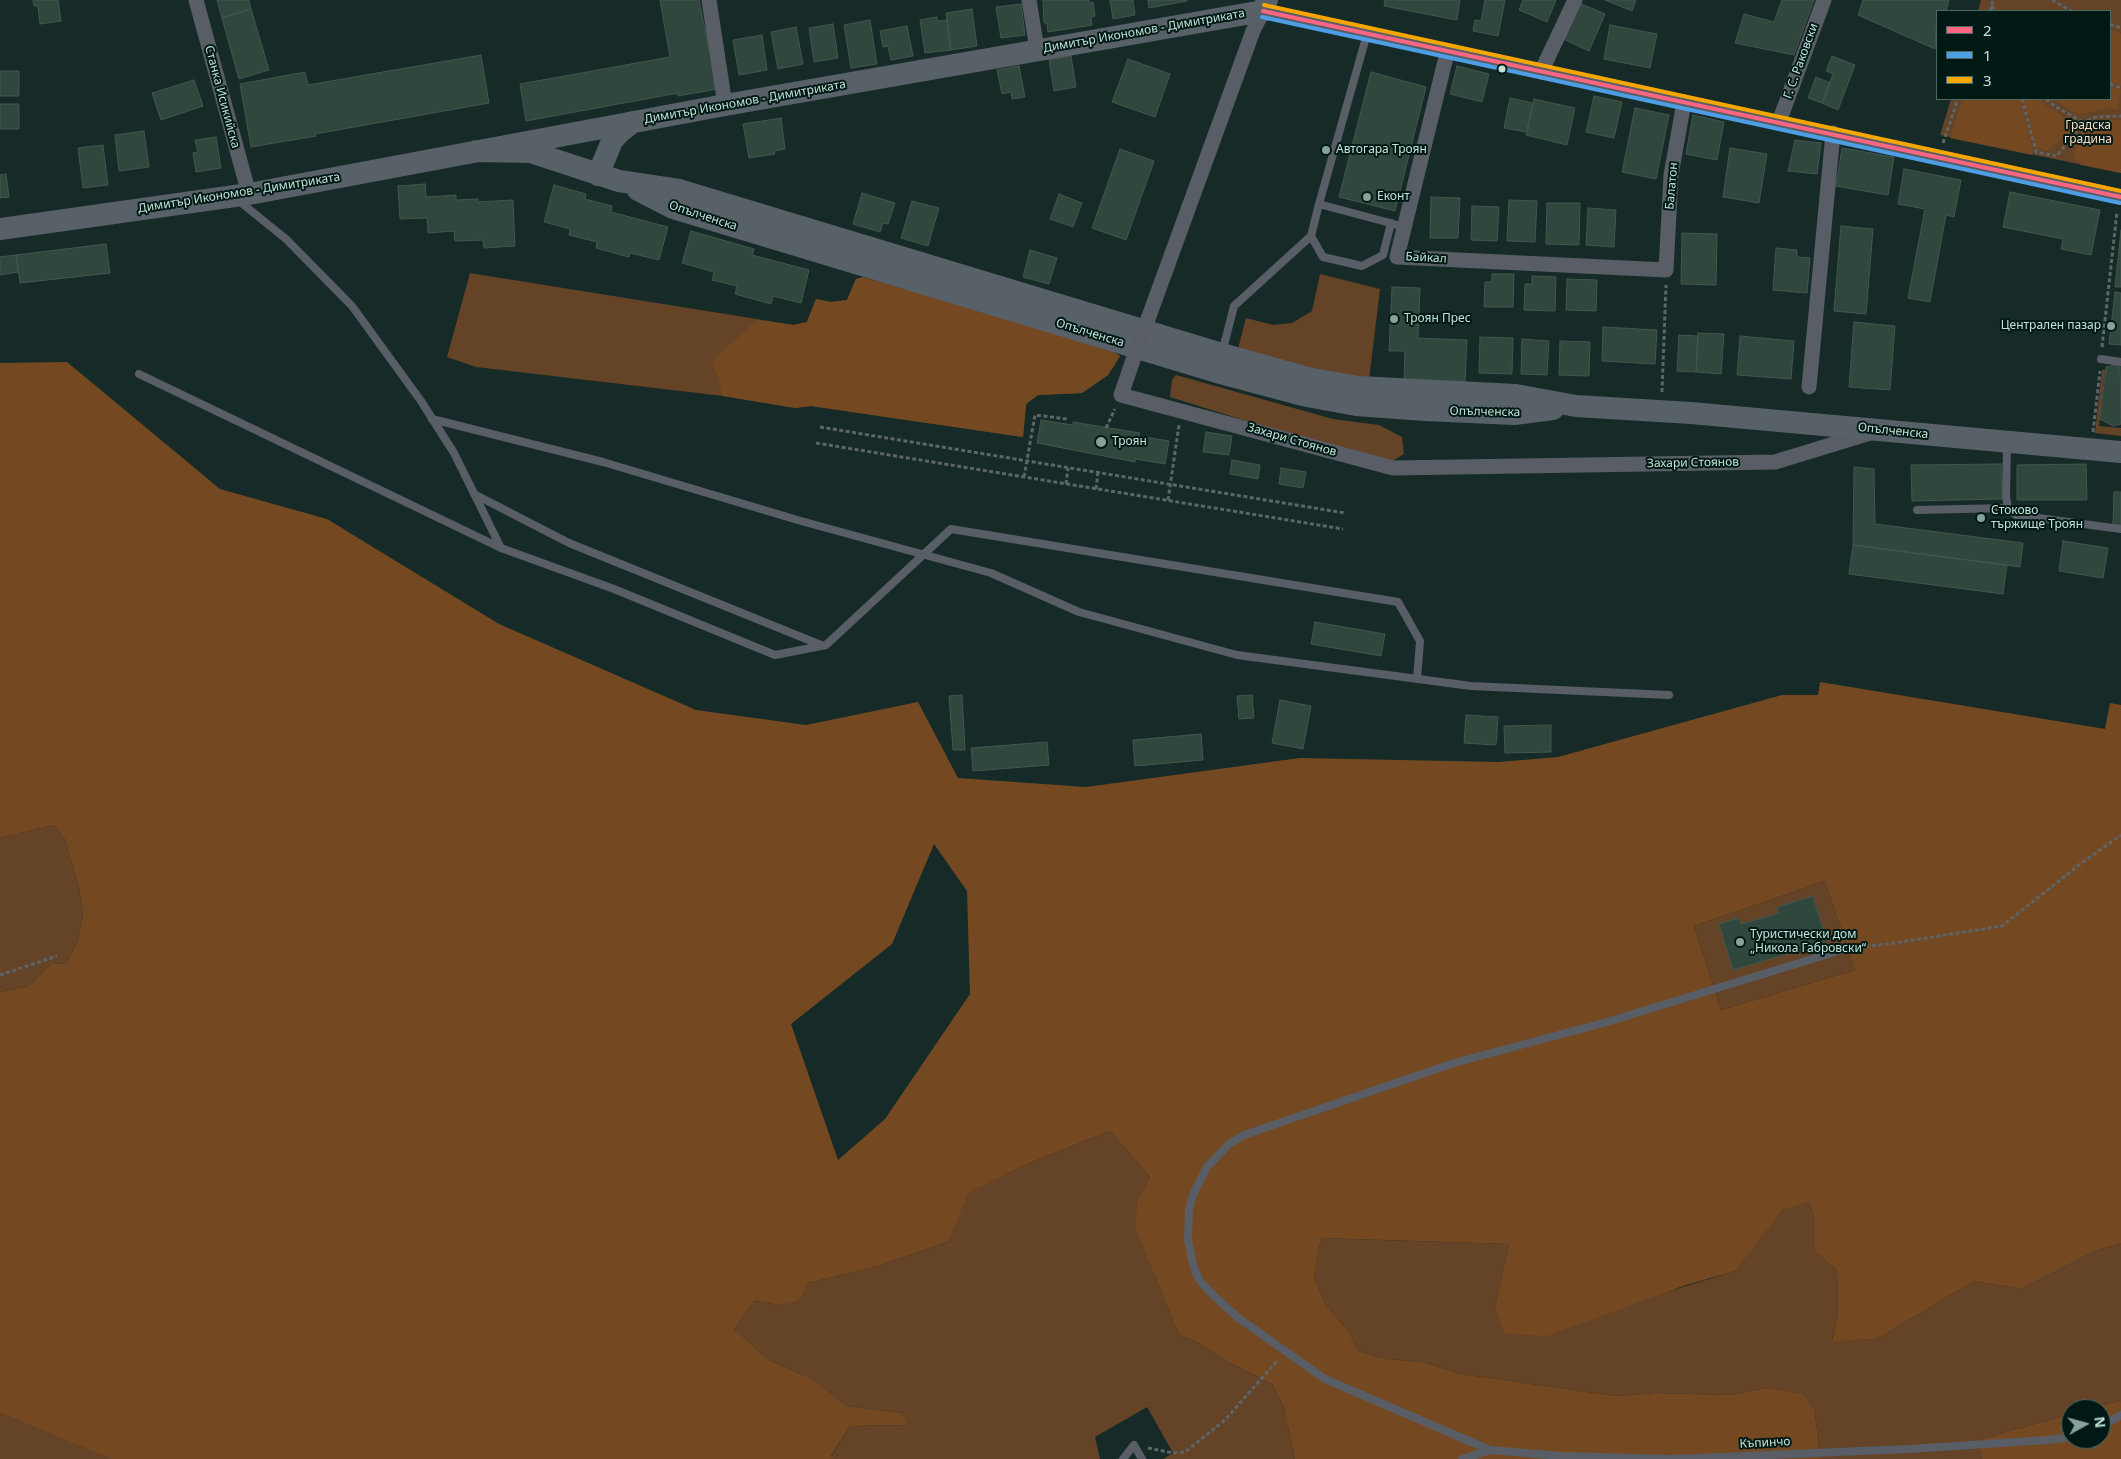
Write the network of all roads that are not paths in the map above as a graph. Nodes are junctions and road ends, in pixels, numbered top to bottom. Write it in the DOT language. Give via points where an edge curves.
graph roads {
  1 [pos="196,0"];
  2 [pos="709,0"];
  3 [pos="1029,0"];
  4 [pos="1575,0"];
  5 [pos="1824,0"];
  6 [pos="1265,6"];
  7 [pos="1366,34"];
  8 [pos="1037,50"];
  9 [pos="1447,52"];
  10 [pos="1541,72"];
  11 [pos="1684,102"];
  12 [pos="725,105"];
  13 [pos="633,122"];
  14 [pos="1779,122"];
  15 [pos="1833,133"];
  16 [pos="476,151"];
  17 [pos="609,178"];
  18 [pos="241,195"];
  19 [pos="2120,196"];
  20 [pos="1320,204"];
  21 [pos="1398,225"];
  22 [pos="0,230"];
  23 [pos="1311,236"];
  24 [pos="1666,270"];
  25 [pos="1222,354"];
  26 [pos="2101,360"];
  27 [pos="2121,362"];
  28 [pos="139,374"];
  29 [pos="1809,387"];
  30 [pos="1576,406"];
  31 [pos="432,419"];
  32 [pos="1881,430"];
  33 [pos="2007,442"];
  34 [pos="2121,452"];
  35 [pos="474,494"];
  36 [pos="2008,508"];
  37 [pos="1917,510"];
  38 [pos="2121,529"];
  39 [pos="501,548"];
  40 [pos="923,554"];
  41 [pos="822,646"];
  42 [pos="1417,679"];
  43 [pos="1669,695"];
  44 [pos="1848,948"];
  45 [pos="2061,1438"];
  46 [pos="1490,1450"];
  47 [pos="1123,1459"];
  48 [pos="1142,1459"];
  49 [pos="1462,1459"];
  1 -- 18 [label="street, Станка Исикийска"];
  2 -- 12 [label="street"];
  3 -- 8 [label="street"];
  4 -- 10 [label="street"];
  5 -- 14 [label="street, Г. С. Раковски"];
  6 -- 7 [label="street, Димитър Икономов - Димитриката"];
  6 -- 8 [label="street, Димитър Икономов - Димитриката"];
  6 -- 32 [label="street, Захари Стоянов, bridge" via="1121,395 1393,468 1774,462"];
  7 -- 9 [label="street, Димитър Икономов - Димитриката"];
  7 -- 20 [label="lane"];
  8 -- 12 [label="street, Димитър Икономов - Димитриката"];
  9 -- 10 [label="street, Димитър Икономов - Димитриката"];
  9 -- 21 [label="street, Байкал"];
  10 -- 11 [label="street, Димитър Икономов - Димитриката"];
  11 -- 14 [label="street, Димитър Икономов - Димитриката"];
  11 -- 24 [label="street, Балатон" via="1671,175"];
  12 -- 13 [label="street, Димитър Икономов - Димитриката"];
  13 -- 16 [label="street, Димитър Икономов - Димитриката"];
  13 -- 17 [label="street, Димитър Икономов - Димитриката" via="612,141"];
  14 -- 15 [label="street, Димитър Икономов - Димитриката"];
  15 -- 19 [label="street, Димитър Икономов - Димитриката"];
  15 -- 29 [label="street"];
  16 -- 17 [label="street, Димитър Икономов - Димитриката" via="531,152"];
  16 -- 18 [label="street, Димитър Икономов - Димитриката"];
  17 -- 25 [label="street, Опълченска" via="679,190"];
  17 -- 30 [label="street, Опълченска" via="673,208 1308,396 1356,405 1514,414"];
  18 -- 22 [label="street, Димитър Икономов - Димитриката"];
  18 -- 31 [label="lane" via="352,306"];
  20 -- 21 [label="lane"];
  20 -- 23 [label="lane"];
  21 -- 23 [label="lane" via="1383,255 1362,266 1323,257"];
  21 -- 24 [label="street, Байкал" via="1397,257"];
  23 -- 25 [label="lane" via="1234,306"];
  25 -- 30 [label="street, Опълченска" via="1358,387 1516,395"];
  26 -- 27 [label="lane"];
  28 -- 39 [label="lane"];
  30 -- 32 [label="street, Опълченска"];
  31 -- 35 [label="lane" via="454,453"];
  31 -- 40 [label="lane" via="603,462"];
  32 -- 33 [label="street, Опълченска"];
  33 -- 34 [label="street, Опълченска"];
  33 -- 36 [label="lane"];
  35 -- 39 [label="lane"];
  35 -- 41 [label="lane" via="569,544"];
  36 -- 37 [label="lane"];
  36 -- 38 [label="lane" via="2016,515"];
  39 -- 41 [label="lane" via="614,589 775,655"];
  40 -- 41 [label="lane"];
  40 -- 42 [label="lane" via="991,573 1079,612 1237,655"];
  40 -- 42 [label="lane" via="951,529 1398,602 1420,641"];
  42 -- 43 [label="lane" via="1471,686"];
  44 -- 46 [label="lane" via="1607,1022 1454,1063 1244,1135 1229,1144 1207,1167 1193,1195 1188,1226 1190,1254 1200,1281 1212,1294 1237,1317 1325,1379"];
  45 -- 46 [label="lane, Къпинчо" via="1673,1459 1561,1456"];
  46 -- 49 [label="lane, Къпинчо"];
  47 -- 48 [label="lane" via="1134,1445"];
}
